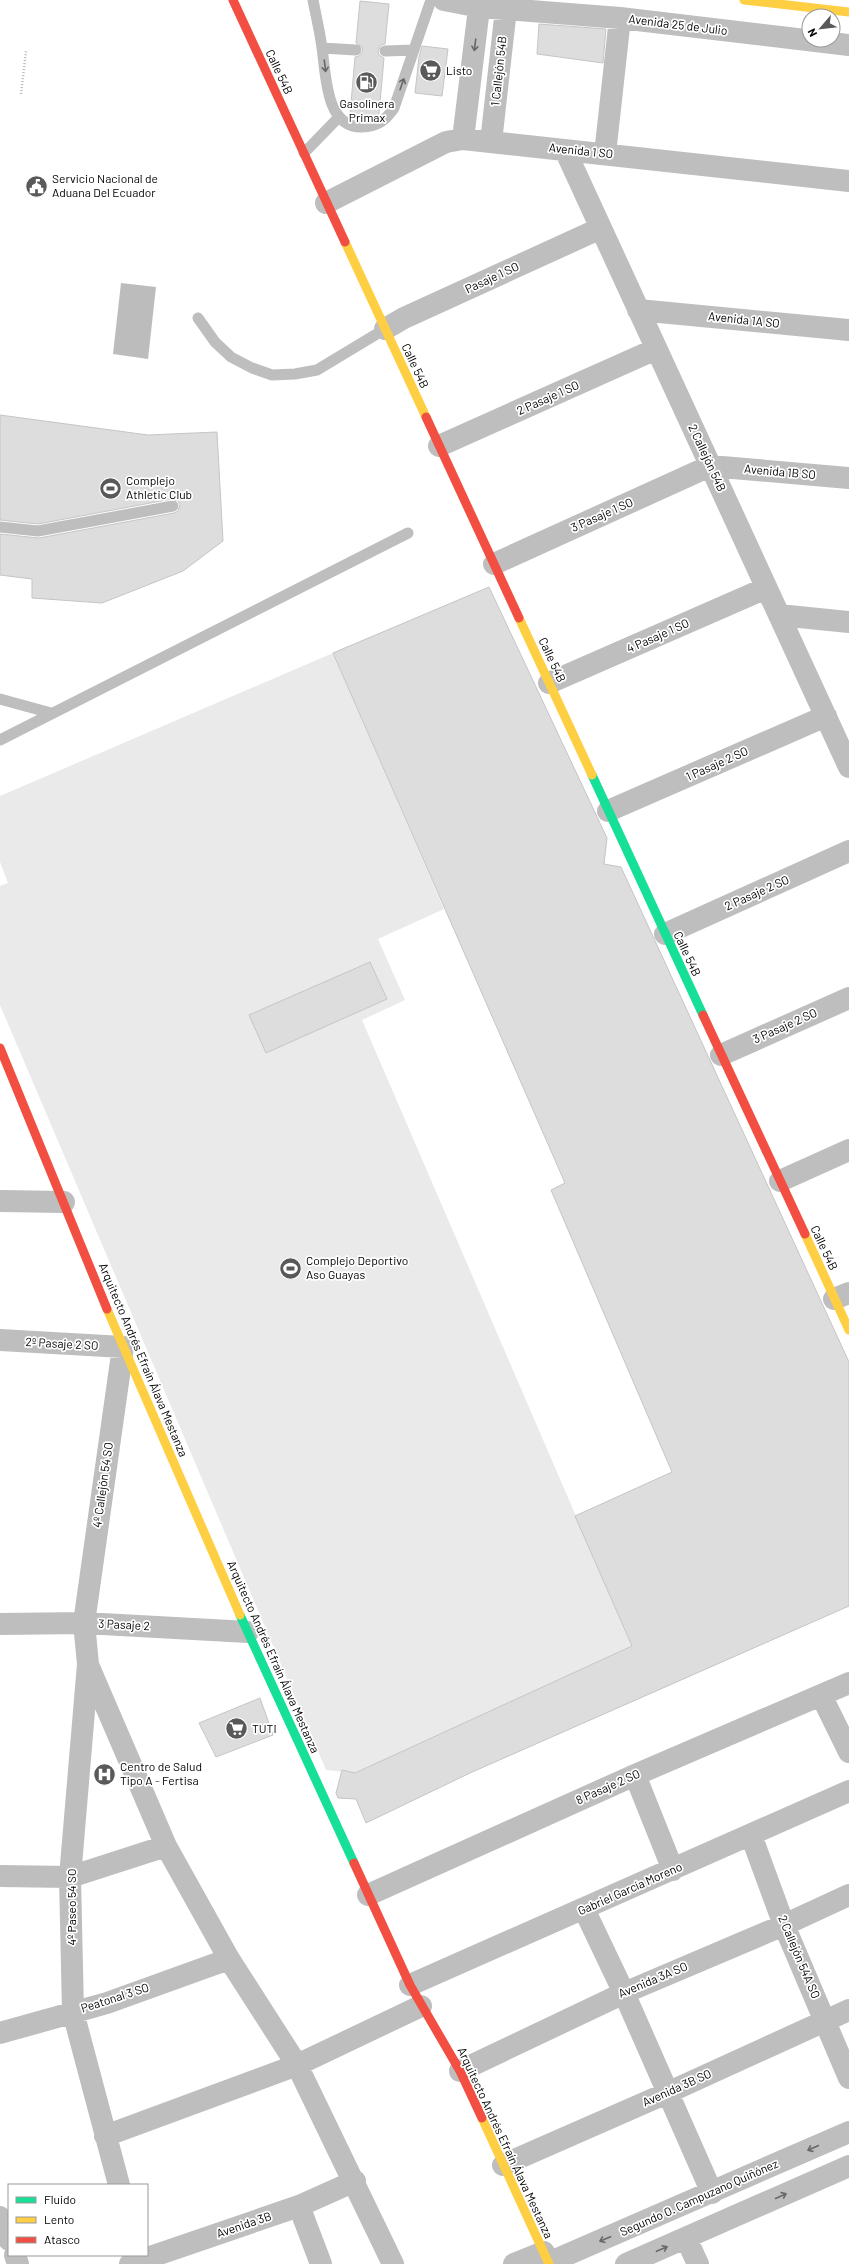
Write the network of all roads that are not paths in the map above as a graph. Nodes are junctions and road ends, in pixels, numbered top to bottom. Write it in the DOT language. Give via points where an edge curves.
graph roads {
  1 [pos="233,0"];
  2 [pos="313,0"];
  3 [pos="431,0"];
  4 [pos="444,0"];
  5 [pos="744,0"];
  6 [pos="480,3"];
  7 [pos="506,5"];
  8 [pos="849,12"];
  9 [pos="620,18"];
  10 [pos="849,45"];
  11 [pos="322,48"];
  12 [pos="356,50"];
  13 [pos="414,50"];
  14 [pos="385,51"];
  15 [pos="339,116"];
  16 [pos="463,139"];
  17 [pos="491,142"];
  18 [pos="565,150"];
  19 [pos="304,153"];
  20 [pos="605,154"];
  21 [pos="849,181"];
  22 [pos="326,203"];
  23 [pos="600,228"];
  24 [pos="638,310"];
  25 [pos="198,318"];
  26 [pos="385,329"];
  27 [pos="849,330"];
  28 [pos="656,349"];
  29 [pos="440,446"];
  30 [pos="710,466"];
  31 [pos="849,478"];
  32 [pos="172,506"];
  33 [pos="0,527"];
  34 [pos="408,532"];
  35 [pos="494,564"];
  36 [pos="766,588"];
  37 [pos="779,615"];
  38 [pos="849,622"];
  39 [pos="549,684"];
  40 [pos="0,699"];
  41 [pos="51,713"];
  42 [pos="826,716"];
  43 [pos="0,740"];
  44 [pos="849,767"];
  45 [pos="608,811"];
  46 [pos="849,852"];
  47 [pos="665,934"];
  48 [pos="849,998"];
  49 [pos="0,1048"];
  50 [pos="721,1055"];
  51 [pos="849,1150"];
  52 [pos="780,1182"];
  53 [pos="0,1201"];
  54 [pos="64,1202"];
  55 [pos="842,1296"];
  56 [pos="849,1330"];
  57 [pos="0,1340"];
  58 [pos="123,1347"];
  59 [pos="84,1623"];
  60 [pos="0,1624"];
  61 [pos="248,1632"];
  62 [pos="88,1664"];
  63 [pos="849,1683"];
  64 [pos="821,1695"];
  65 [pos="849,1752"];
  66 [pos="636,1774"];
  67 [pos="849,1791"];
  68 [pos="751,1835"];
  69 [pos="166,1846"];
  70 [pos="673,1870"];
  71 [pos="0,1876"];
  72 [pos="70,1876"];
  73 [pos="849,1894"];
  74 [pos="368,1895"];
  75 [pos="584,1909"];
  76 [pos="784,1925"];
  77 [pos="229,1959"];
  78 [pos="410,1985"];
  79 [pos="624,1993"];
  80 [pos="421,2006"];
  81 [pos="849,2010"];
  82 [pos="73,2012"];
  83 [pos="826,2020"];
  84 [pos="0,2033"];
  85 [pos="297,2065"];
  86 [pos="460,2071"];
  87 [pos="849,2078"];
  88 [pos="667,2093"];
  89 [pos="848,2135"];
  90 [pos="105,2136"];
  91 [pos="503,2165"];
  92 [pos="849,2166"];
  93 [pos="355,2181"];
  94 [pos="119,2184"];
  95 [pos="712,2193"];
  96 [pos="299,2206"];
  97 [pos="0,2217"];
  98 [pos="8,2237"];
  99 [pos="686,2238"];
  100 [pos="176,2257"];
  101 [pos="137,2260"];
  102 [pos="547,2260"];
  103 [pos="321,2264"];
  104 [pos="393,2264"];
  105 [pos="514,2264"];
  106 [pos="626,2264"];
  107 [pos="698,2264"];
  1 -- 19 [label="street, Calle 54B"];
  2 -- 11 [label="lane"];
  3 -- 13 [label="lane"];
  4 -- 6 [label="street, Avenida 25 de Julio"];
  5 -- 8 [label="street"];
  6 -- 7 [label="street, Avenida 25 de Julio"];
  6 -- 16 [label="street, one-way"];
  7 -- 9 [label="street, Avenida 25 de Julio"];
  7 -- 17 [label="street, 1 Callejón 54B"];
  9 -- 10 [label="street, Avenida 25 de Julio"];
  9 -- 20 [label="street"];
  11 -- 12 [label="lane"];
  11 -- 15 [label="lane, one-way" via="328,93"];
  13 -- 14 [label="lane"];
  15 -- 13 [label="lane, one-way" via="354,127 372,126 385,121 394,108"];
  15 -- 19 [label="lane"];
  16 -- 17 [label="street, Avenida 1 SO"];
  16 -- 22 [label="street, Avenida 1 SO" via="446,142"];
  17 -- 18 [label="street, Avenida 1 SO"];
  18 -- 20 [label="street, Avenida 1 SO"];
  18 -- 23 [label="street, 2 Callejón 54B"];
  19 -- 22 [label="street, Calle 54B"];
  20 -- 21 [label="street, Avenida 1 SO"];
  22 -- 26 [label="street, Calle 54B"];
  23 -- 24 [label="street, 2 Callejón 54B"];
  23 -- 26 [label="street, Pasaje 1 SO"];
  24 -- 27 [label="street, Avenida 1A SO"];
  24 -- 28 [label="street, 2 Callejón 54B"];
  25 -- 26 [label="lane" via="214,342 231,357 252,368 272,374 295,374 317,370"];
  26 -- 29 [label="street, Calle 54B"];
  28 -- 29 [label="street, 2 Pasaje 1 SO"];
  28 -- 30 [label="street, 2 Callejón 54B"];
  29 -- 35 [label="street, Calle 54B"];
  30 -- 31 [label="street, Avenida 1B SO"];
  30 -- 35 [label="street, 3 Pasaje 1 SO"];
  30 -- 36 [label="street, 2 Callejón 54B"];
  32 -- 33 [label="lane" via="38,531"];
  34 -- 41 [label="lane"];
  35 -- 39 [label="street, Calle 54B"];
  36 -- 37 [label="street, 2 Callejón 54B"];
  36 -- 39 [label="street, 4 Pasaje 1 SO"];
  37 -- 38 [label="street"];
  37 -- 42 [label="street, 2 Callejón 54B"];
  39 -- 45 [label="street, Calle 54B"];
  40 -- 41 [label="lane"];
  41 -- 43 [label="lane"];
  42 -- 44 [label="street, 2 Callejón 54B"];
  42 -- 45 [label="street, 1 Pasaje 2 SO"];
  45 -- 47 [label="street, Calle 54B"];
  46 -- 47 [label="street, 2 Pasaje 2 SO"];
  47 -- 50 [label="street, Calle 54B"];
  48 -- 50 [label="street, 3 Pasaje 2 SO"];
  49 -- 54 [label="street, Arquitecto Andrés Efraín Álava Mestanza"];
  50 -- 52 [label="street, Calle 54B"];
  51 -- 52 [label="street"];
  52 -- 55 [label="street, Calle 54B"];
  53 -- 54 [label="street"];
  54 -- 58 [label="street, Arquitecto Andrés Efraín Álava Mestanza"];
  55 -- 56 [label="street, Calle 54B"];
  57 -- 58 [label="street, 2º Pasaje 2 SO"];
  58 -- 59 [label="street, 4º Callejón 54 SO"];
  58 -- 61 [label="street, Arquitecto Andrés Efraín Álava Mestanza"];
  59 -- 60 [label="street, 3 Pasaje 2"];
  59 -- 61 [label="street, 3 Pasaje 2"];
  59 -- 62 [label="street, 4º Paseo 54 SO"];
  61 -- 74 [label="street, Arquitecto Andrés Efraín Álava Mestanza"];
  62 -- 69 [label="street"];
  62 -- 72 [label="street, 4º Paseo 54 SO"];
  63 -- 64 [label="street, 8 Pasaje 2 SO"];
  64 -- 65 [label="street"];
  64 -- 66 [label="street, 8 Pasaje 2 SO"];
  66 -- 70 [label="street"];
  66 -- 74 [label="street, 8 Pasaje 2 SO"];
  67 -- 68 [label="street, Gabriel García Moreno"];
  68 -- 70 [label="street, Gabriel García Moreno"];
  68 -- 76 [label="street, 2 Callejón 54A SO"];
  69 -- 72 [label="street"];
  69 -- 77 [label="street"];
  70 -- 75 [label="street, Gabriel García Moreno"];
  71 -- 72 [label="street"];
  72 -- 82 [label="street, 4º Paseo 54 SO"];
  73 -- 76 [label="street, Avenida 3A SO"];
  74 -- 78 [label="street, Arquitecto Andrés Efraín Álava Mestanza"];
  75 -- 78 [label="street, Gabriel García Moreno"];
  75 -- 79 [label="street"];
  76 -- 79 [label="street, Avenida 3A SO"];
  76 -- 83 [label="street, 2 Callejón 54A SO"];
  77 -- 82 [label="street, Peatonal 3 SO" via="107,2003"];
  77 -- 85 [label="street"];
  78 -- 80 [label="street, Arquitecto Andrés Efraín Álava Mestanza"];
  79 -- 86 [label="street, Avenida 3A SO"];
  79 -- 88 [label="street"];
  80 -- 85 [label="street"];
  80 -- 86 [label="street, Arquitecto Andrés Efraín Álava Mestanza"];
  81 -- 83 [label="street, Avenida 3B SO"];
  82 -- 84 [label="street, Peatonal 3 SO"];
  82 -- 90 [label="street, 4º Paseo 54 SO"];
  83 -- 87 [label="street, 2 Callejón 54A SO"];
  83 -- 88 [label="street, Avenida 3B SO"];
  85 -- 90 [label="street"];
  85 -- 93 [label="street"];
  86 -- 91 [label="street, Arquitecto Andrés Efraín Álava Mestanza"];
  88 -- 91 [label="street, Avenida 3B SO"];
  88 -- 95 [label="street"];
  89 -- 95 [label="street, Segundo O. Campuzano Quiñónez, one-way"];
  90 -- 94 [label="street, 4º Paseo 54 SO"];
  91 -- 102 [label="street, Arquitecto Andrés Efraín Álava Mestanza"];
  99 -- 92 [label="street, one-way"];
  93 -- 96 [label="street, Avenida 3B"];
  93 -- 104 [label="street"];
  95 -- 102 [label="street, Segundo O. Campuzano Quiñónez, one-way"];
  96 -- 100 [label="street, Avenida 3B"];
  96 -- 103 [label="street"];
  97 -- 98 [label="street"];
  106 -- 99 [label="street, one-way"];
  99 -- 107 [label="street"];
  100 -- 101 [label="street, Avenida 3B"];
  102 -- 105 [label="street, Segundo O. Campuzano Quiñónez"];
}
